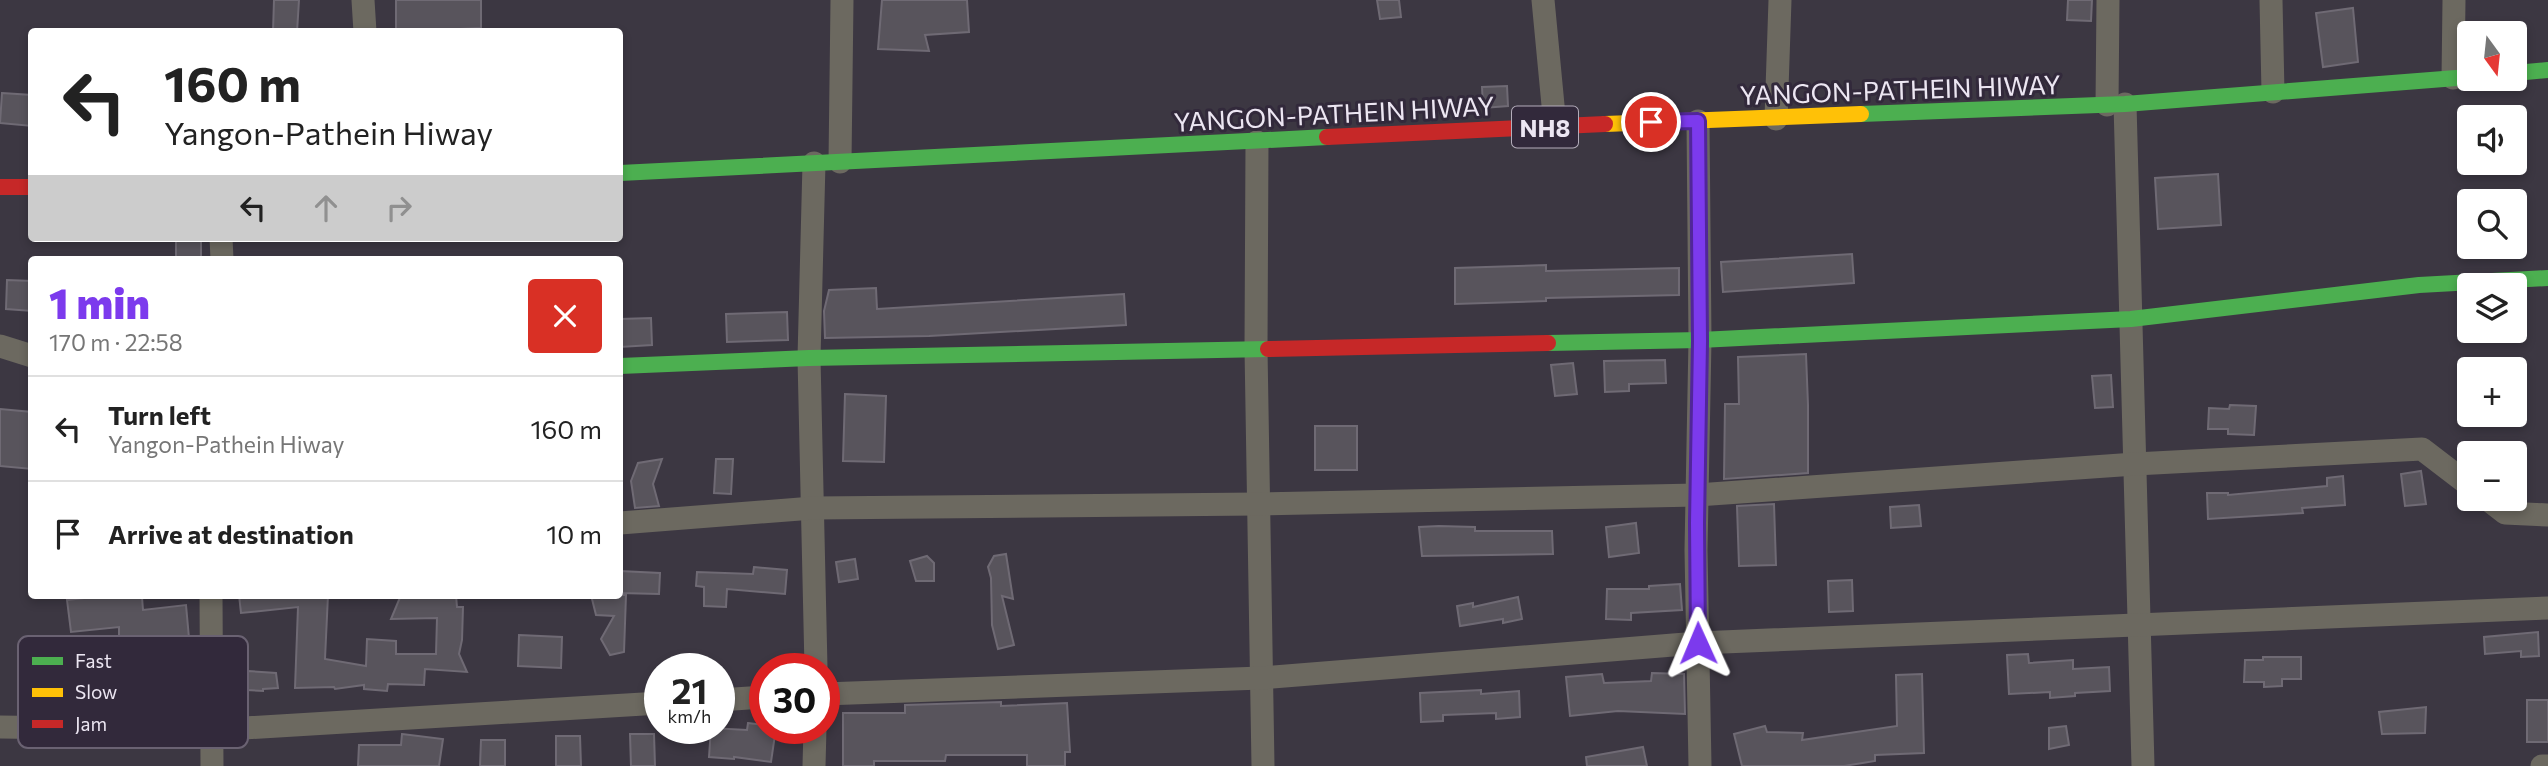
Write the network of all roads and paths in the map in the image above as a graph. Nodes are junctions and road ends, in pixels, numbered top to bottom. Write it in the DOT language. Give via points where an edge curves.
graph roads {
  1 [pos="363,0"];
  2 [pos="842,0"];
  3 [pos="1543,0"];
  4 [pos="1780,0"];
  5 [pos="2108,0"];
  6 [pos="2271,0"];
  7 [pos="2454,0"];
  8 [pos="365,28"];
  9 [pos="2457,33"];
  10 [pos="2548,70"];
  11 [pos="2527,72"];
  12 [pos="2457,77"];
  13 [pos="2273,92"];
  14 [pos="2116,104"];
  15 [pos="1776,119"];
  16 [pos="1698,121"];
  17 [pos="1555,126"];
  18 [pos="1257,142"];
  19 [pos="840,162"];
  20 [pos="814,163"];
  21 [pos="623,173"];
  22 [pos="0,187"];
  23 [pos="28,187"];
  24 [pos="2548,278"];
  25 [pos="2131,319"];
  26 [pos="1700,341"];
  27 [pos="0,346"];
  28 [pos="1256,349"];
  29 [pos="28,355"];
  30 [pos="809,358"];
  31 [pos="623,366"];
  32 [pos="2135,464"];
  33 [pos="2457,476"];
  34 [pos="1697,495"];
  35 [pos="1258,504"];
  36 [pos="813,508"];
  37 [pos="2502,511"];
  38 [pos="2548,515"];
  39 [pos="623,523"];
  40 [pos="211,599"];
  41 [pos="2548,608"];
  42 [pos="2139,624"];
  43 [pos="211,636"];
  44 [pos="1698,643"];
  45 [pos="816,653"];
  46 [pos="1261,678"];
  47 [pos="840,693"];
  48 [pos="644,704"];
  49 [pos="0,727"];
  50 [pos="18,727"];
  51 [pos="248,728"];
  52 [pos="815,744"];
  53 [pos="212,748"];
  54 [pos="212,766"];
  55 [pos="814,766"];
  56 [pos="1263,766"];
  57 [pos="1700,766"];
  58 [pos="2143,766"];
  59 [pos="2542,766"];
  60 [pos="2548,766"];
  1 -- 8 [label="street"];
  2 -- 19 [label="street"];
  3 -- 17 [label="street"];
  4 -- 15 [label="street"];
  5 -- 14 [label="street"];
  6 -- 13 [label="street"];
  7 -- 9 [label="street"];
  10 -- 11 [label="main road"];
  12 -- 13 [label="main road, YANGON-PATHEIN HIWAY / NH8"];
  13 -- 14 [label="main road, YANGON-PATHEIN HIWAY / NH8"];
  14 -- 15 [label="main road, YANGON-PATHEIN HIWAY / NH8"];
  14 -- 25 [label="street"];
  15 -- 16 [label="main road, YANGON-PATHEIN HIWAY / NH8"];
  16 -- 17 [label="main road, YANGON-PATHEIN HIWAY / NH8"];
  16 -- 26 [label="street"];
  17 -- 18 [label="main road, YANGON-PATHEIN HIWAY / NH8"];
  18 -- 19 [label="main road, YANGON-PATHEIN HIWAY / NH8"];
  18 -- 28 [label="street"];
  19 -- 20 [label="main road, YANGON-PATHEIN HIWAY / NH8"];
  20 -- 21 [label="main road, YANGON-PATHEIN HIWAY / NH8"];
  20 -- 30 [label="street"];
  22 -- 23 [label="main road"];
  24 -- 25 [label="main road" via="2419,285"];
  25 -- 26 [label="main road"];
  25 -- 32 [label="street"];
  26 -- 28 [label="main road"];
  26 -- 34 [label="street"];
  27 -- 29 [label="street"];
  28 -- 30 [label="main road"];
  28 -- 35 [label="street"];
  30 -- 31 [label="main road"];
  30 -- 36 [label="street"];
  32 -- 33 [label="street" via="2422,449"];
  32 -- 34 [label="street"];
  32 -- 42 [label="street"];
  34 -- 35 [label="street"];
  34 -- 44 [label="street"];
  35 -- 36 [label="street"];
  35 -- 46 [label="street"];
  36 -- 39 [label="street"];
  36 -- 45 [label="street"];
  37 -- 38 [label="street"];
  40 -- 43 [label="street"];
  41 -- 42 [label="street"];
  42 -- 44 [label="street"];
  42 -- 58 [label="street"];
  44 -- 46 [label="street"];
  44 -- 57 [label="street"];
  46 -- 47 [label="street"];
  46 -- 56 [label="street"];
  48 -- 51 [label="street"];
  49 -- 50 [label="street"];
  52 -- 55 [label="street"];
  53 -- 54 [label="street"];
  59 -- 60 [label="street"];
}
